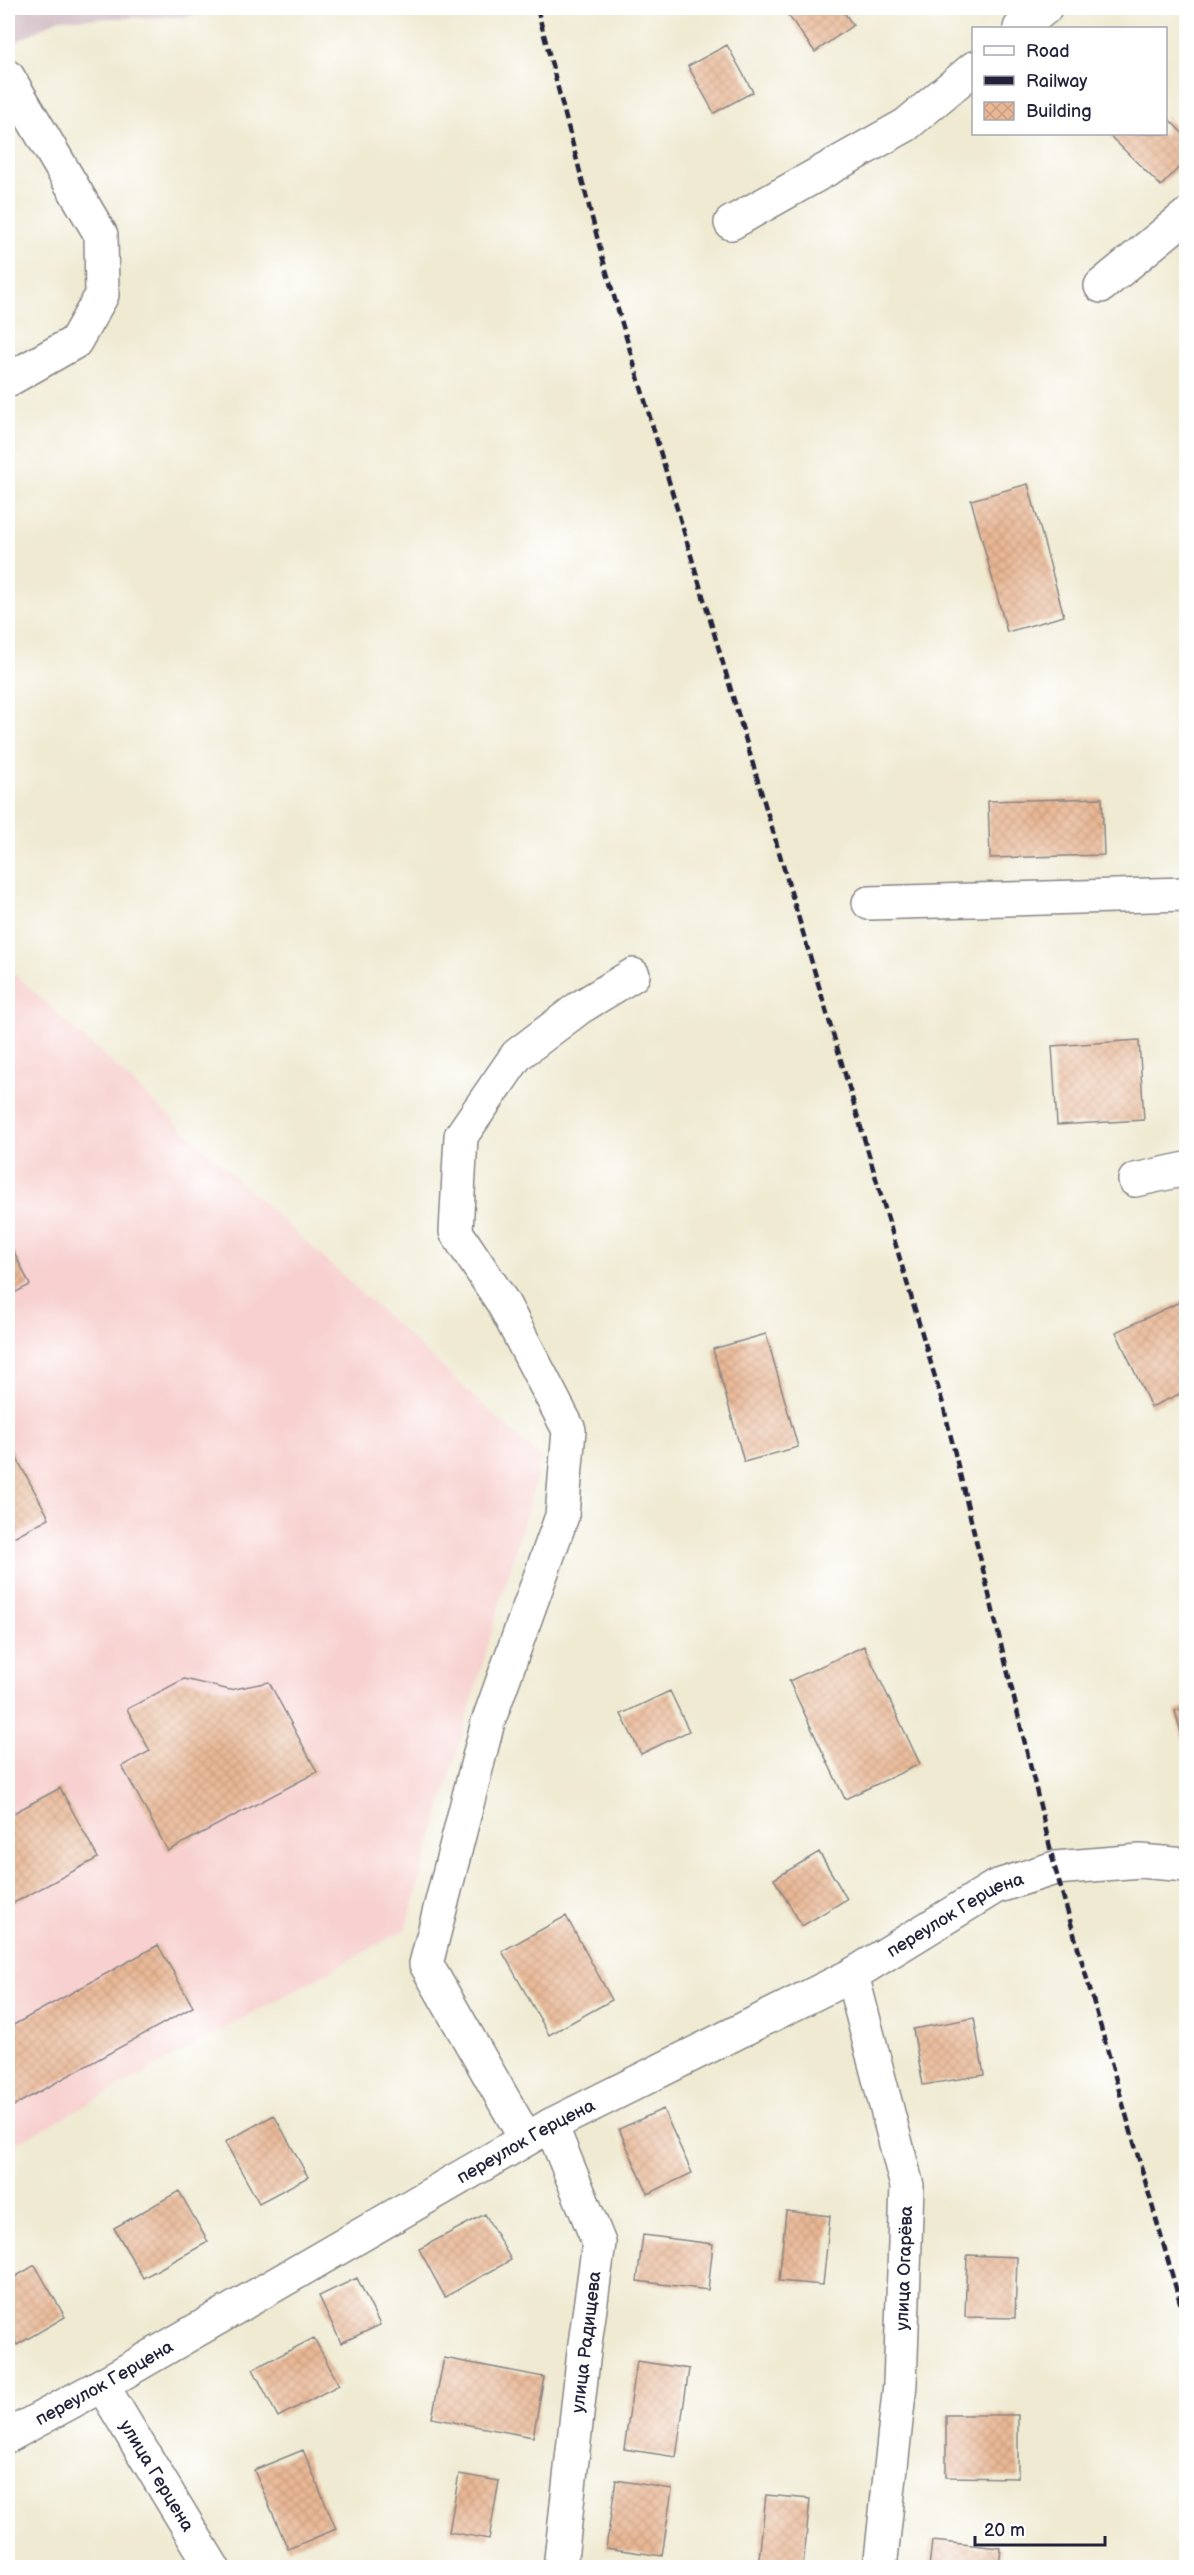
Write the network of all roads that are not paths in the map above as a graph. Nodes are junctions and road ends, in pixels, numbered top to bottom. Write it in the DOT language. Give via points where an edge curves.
graph roads {
  1 [pos="1045,8"];
  2 [pos="1021,27"];
  3 [pos="972,70"];
  4 [pos="8,77"];
  5 [pos="1186,216"];
  6 [pos="730,223"];
  7 [pos="1101,286"];
  8 [pos="8,380"];
  9 [pos="1186,894"];
  10 [pos="869,903"];
  11 [pos="633,975"];
  12 [pos="1186,1168"];
  13 [pos="1135,1180"];
  14 [pos="1186,1865"];
  15 [pos="852,1975"];
  16 [pos="538,2132"];
  17 [pos="102,2385"];
  18 [pos="8,2436"];
  19 [pos="213,2568"];
  20 [pos="560,2568"];
  21 [pos="880,2568"];
  1 -- 2 [label="street"];
  3 -- 6 [label="street" via="906,125"];
  4 -- 8 [label="street" via="101,235 102,295 75,342"];
  5 -- 7 [label="street"];
  9 -- 10 [label="street"];
  11 -- 16 [label="street, улица Радищева" via="579,1008 517,1055 461,1136 456,1232 503,1303 569,1430 562,1516 488,1722 426,1964"];
  12 -- 13 [label="street"];
  14 -- 15 [label="street, переулок Герцена" via="1140,1861 1055,1868 995,1887"];
  15 -- 16 [label="street, переулок Герцена"];
  15 -- 21 [label="street, улица Огарёва" via="907,2186 900,2384"];
  16 -- 17 [label="street, переулок Герцена"];
  16 -- 20 [label="street, улица Радищева" via="599,2242"];
  17 -- 18 [label="street, переулок Герцена"];
  17 -- 19 [label="street, улица Герцена"];
}
